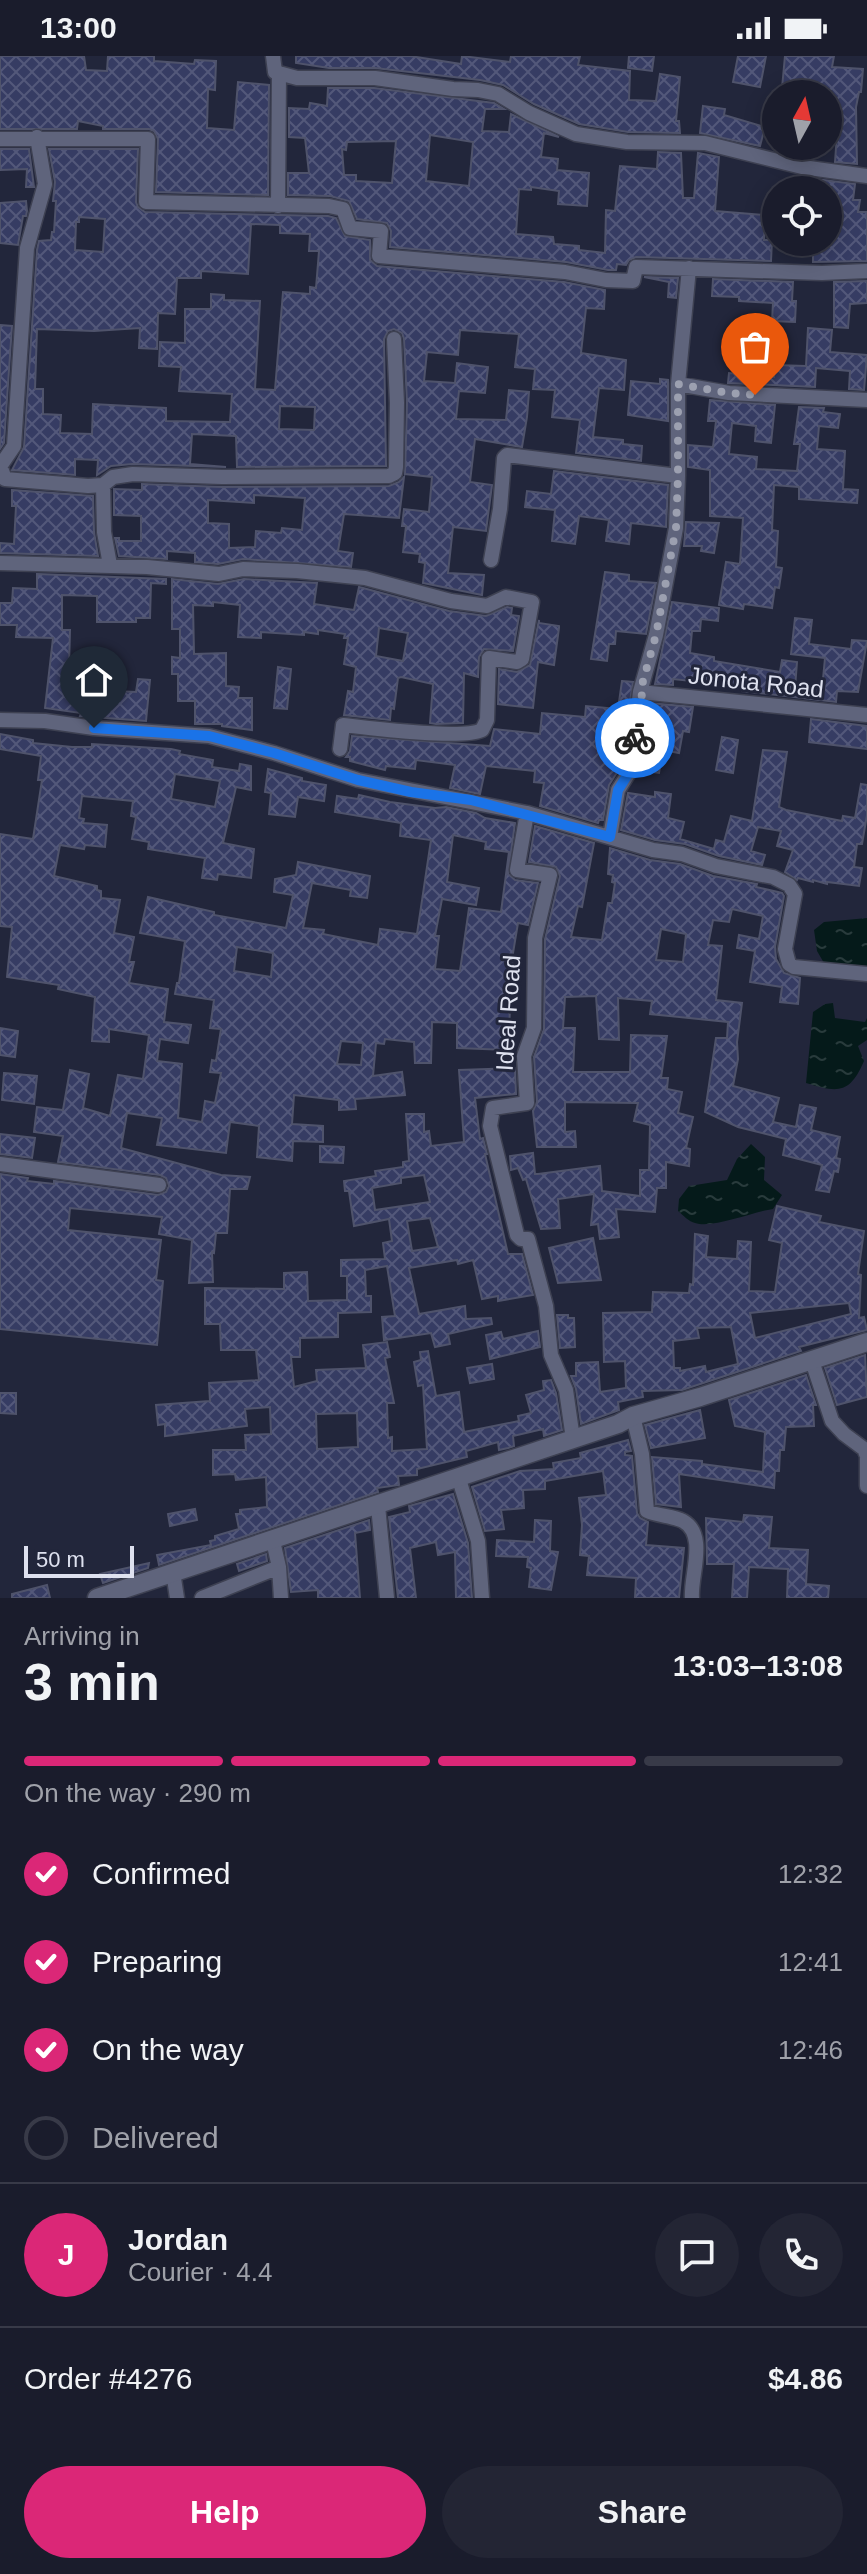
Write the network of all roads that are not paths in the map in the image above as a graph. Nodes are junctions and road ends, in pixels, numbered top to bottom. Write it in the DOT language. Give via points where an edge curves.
graph roads {
  1 [pos="273,56"];
  2 [pos="279,73"];
  3 [pos="37,137"];
  4 [pos="0,139"];
  5 [pos="867,176"];
  6 [pos="278,206"];
  7 [pos="689,268"];
  8 [pos="867,271"];
  9 [pos="394,339"];
  10 [pos="678,384"];
  11 [pos="867,400"];
  12 [pos="0,465"];
  13 [pos="678,476"];
  14 [pos="103,485"];
  15 [pos="491,560"];
  16 [pos="0,563"];
  17 [pos="110,565"];
  18 [pos="640,692"];
  19 [pos="867,715"];
  20 [pos="0,720"];
  21 [pos="340,749"];
  22 [pos="527,813"];
  23 [pos="610,837"];
  24 [pos="867,974"];
  25 [pos="0,1164"];
  26 [pos="159,1185"];
  27 [pos="867,1342"];
  28 [pos="812,1361"];
  29 [pos="633,1416"];
  30 [pos="573,1439"];
  31 [pos="458,1476"];
  32 [pos="867,1486"];
  33 [pos="378,1506"];
  34 [pos="273,1541"];
  35 [pos="279,1567"];
  36 [pos="173,1572"];
  37 [pos="97,1598"];
  38 [pos="177,1598"];
  39 [pos="202,1598"];
  40 [pos="281,1598"];
  41 [pos="387,1598"];
  42 [pos="482,1598"];
  43 [pos="692,1598"];
  1 -- 2 [label="street"];
  2 -- 5 [label="street" via="478,90 498,94 576,134 627,142 705,143 790,165"];
  2 -- 6 [label="street"];
  3 -- 4 [label="street"];
  3 -- 6 [label="street" via="148,139 146,202"];
  3 -- 12 [label="street" via="45,184 27,248 14,446"];
  6 -- 7 [label="street" via="343,209 350,228 381,231 379,256 551,270 606,280 633,281 636,267"];
  7 -- 8 [label="street"];
  7 -- 10 [label="street"];
  9 -- 14 [label="street" via="395,473 133,474 113,477"];
  10 -- 11 [label="street" via="729,393"];
  10 -- 13 [label="street"];
  12 -- 14 [label="street" via="5,479"];
  13 -- 15 [label="street" via="507,455"];
  13 -- 18 [label="street" via="676,528"];
  14 -- 17 [label="street"];
  16 -- 17 [label="street"];
  17 -- 21 [label="street" via="219,574 243,569 297,571 365,578 487,606 506,597 532,602 522,659 489,658 487,720 482,730 407,732 343,725"];
  18 -- 19 [label="street, Jonota Road"];
  18 -- 23 [label="street" via="630,771 618,790"];
  20 -- 22 [label="street" via="209,736 358,780"];
  22 -- 23 [label="street"];
  22 -- 30 [label="street, Ideal Road" via="517,870 550,875 535,938 534,1028 524,1056 527,1103 493,1108 490,1126 517,1235 528,1239 535,1262"];
  23 -- 24 [label="street" via="789,885 795,894 785,949 789,964"];
  25 -- 26 [label="street"];
  27 -- 28 [label="street"];
  28 -- 29 [label="street"];
  28 -- 32 [label="street" via="832,1421 864,1449"];
  29 -- 30 [label="street"];
  29 -- 43 [label="street" via="647,1511 681,1520 691,1527 697,1544"];
  30 -- 31 [label="street"];
  31 -- 33 [label="street"];
  31 -- 42 [label="street" via="478,1541"];
  33 -- 34 [label="street"];
  33 -- 41 [label="street"];
  34 -- 35 [label="street"];
  34 -- 36 [label="street"];
  35 -- 39 [label="street"];
  35 -- 40 [label="street"];
  36 -- 37 [label="street"];
  36 -- 38 [label="street"];
}
